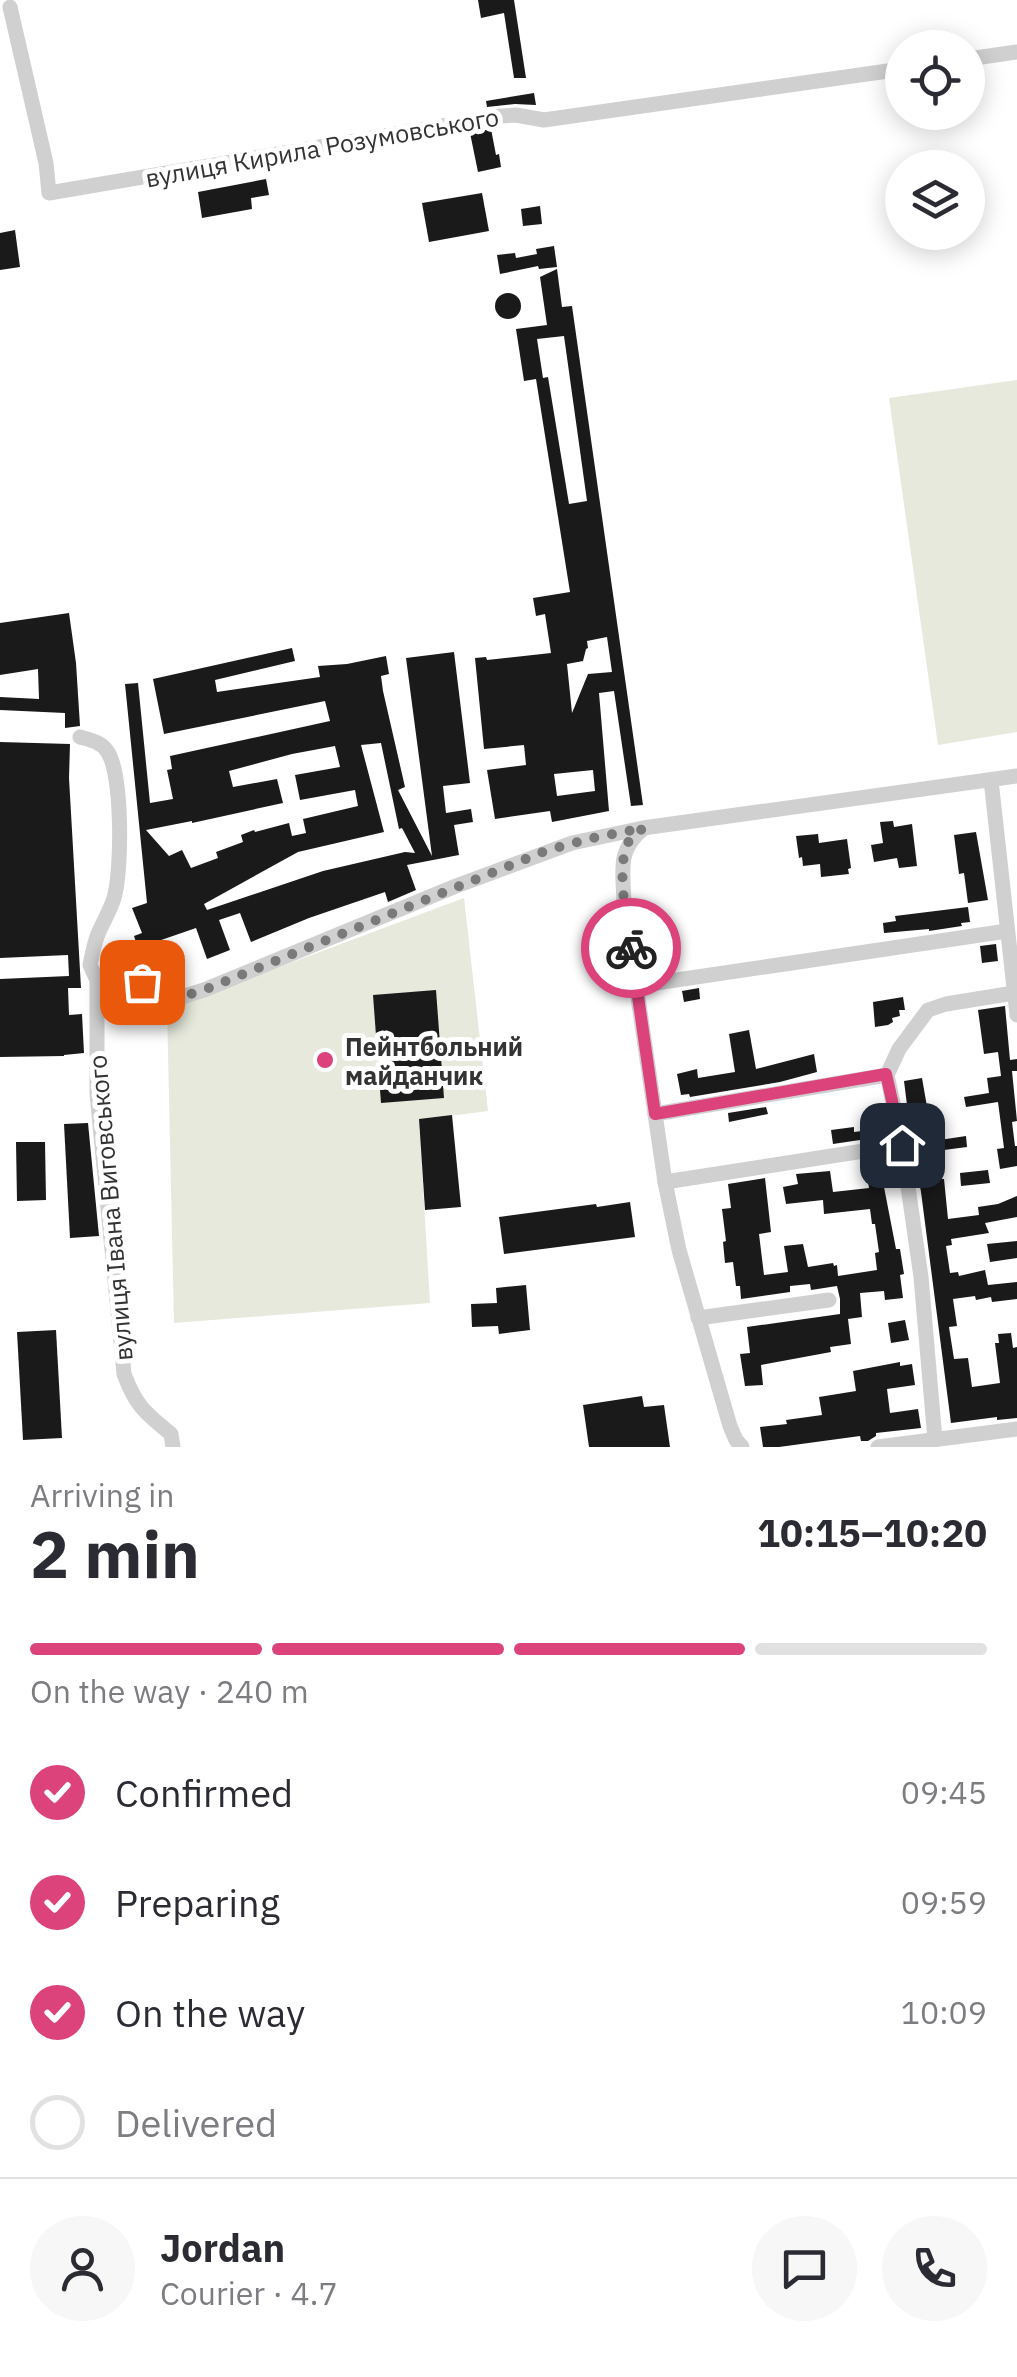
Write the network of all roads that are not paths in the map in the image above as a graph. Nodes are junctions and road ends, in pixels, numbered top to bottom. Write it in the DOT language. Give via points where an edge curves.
graph roads {
  1 [pos="10,7"];
  2 [pos="1017,52"];
  3 [pos="985,57"];
  4 [pos="885,71"];
  5 [pos="80,737"];
  6 [pos="1017,776"];
  7 [pos="991,780"];
  8 [pos="644,828"];
  9 [pos="1007,931"];
  10 [pos="98,980"];
  11 [pos="636,986"];
  12 [pos="1014,993"];
  13 [pos="1017,1014"];
  14 [pos="886,1074"];
  15 [pos="655,1114"];
  16 [pos="902,1145"];
  17 [pos="666,1182"];
  18 [pos="830,1300"];
  19 [pos="698,1318"];
  20 [pos="1017,1429"];
  21 [pos="935,1440"];
  22 [pos="173,1447"];
  23 [pos="742,1447"];
  24 [pos="878,1447"];
  1 -- 4 [label="street, вулиця Кирила Розумовського" via="49,193 501,116 544,120"];
  2 -- 3 [label="street"];
  5 -- 10 [label="street, вулиця Івана Виговського" via="106,748 116,774 118,878 90,965"];
  6 -- 7 [label="street"];
  7 -- 8 [label="street"];
  7 -- 9 [label="street"];
  8 -- 10 [label="street" via="548,850 178,998 126,978"];
  8 -- 11 [label="street" via="630,838 623,856"];
  9 -- 11 [label="street"];
  9 -- 12 [label="street"];
  10 -- 22 [label="street, вулиця Івана Виговського" via="97,1094 124,1374 144,1412 172,1434"];
  11 -- 15 [label="street"];
  12 -- 13 [label="street"];
  12 -- 14 [label="street" via="928,1010"];
  14 -- 15 [label="street"];
  14 -- 16 [label="street"];
  15 -- 17 [label="street"];
  16 -- 17 [label="street"];
  16 -- 21 [label="street"];
  17 -- 19 [label="street"];
  18 -- 19 [label="street"];
  19 -- 23 [label="street"];
  20 -- 21 [label="street"];
  21 -- 24 [label="street"];
}
